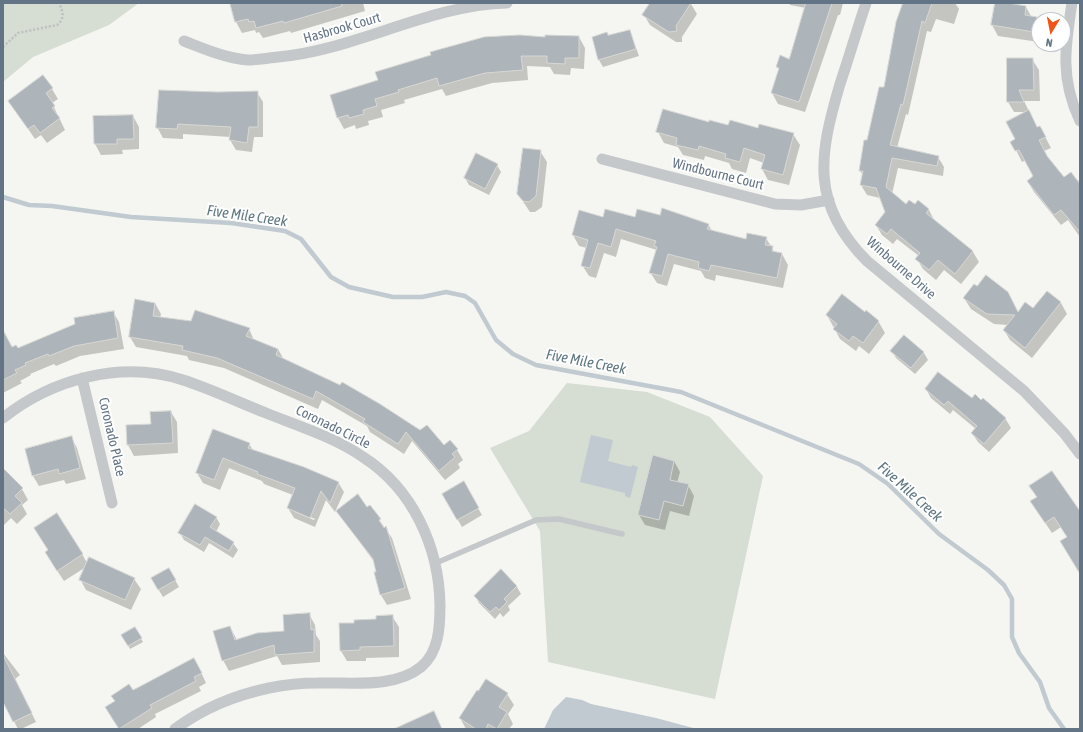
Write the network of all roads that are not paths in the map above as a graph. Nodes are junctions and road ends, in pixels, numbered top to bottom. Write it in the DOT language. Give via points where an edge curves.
graph roads {
  1 [pos="507,3"];
  2 [pos="866,3"];
  3 [pos="1072,3"];
  4 [pos="184,40"];
  5 [pos="1080,121"];
  6 [pos="602,159"];
  7 [pos="829,200"];
  8 [pos="82,378"];
  9 [pos="3,418"];
  10 [pos="1080,454"];
  11 [pos="112,503"];
  12 [pos="622,534"];
  13 [pos="436,563"];
  14 [pos="175,729"];
  1 -- 4 [label="street, Hasbrook Court" via="466,8 297,55 249,60 222,55"];
  2 -- 7 [label="street, Winbourne Drive" via="825,142 823,171"];
  3 -- 5 [label="street" via="1065,56 1070,95"];
  6 -- 7 [label="street, Windbourne Court" via="775,204 800,205"];
  7 -- 10 [label="street, Winbourne Drive" via="842,230 867,261 1024,391"];
  8 -- 9 [label="street, Coronado Circle" via="51,388"];
  8 -- 11 [label="street, Coronado Place"];
  8 -- 13 [label="street, Coronado Circle" via="111,373 143,373 182,380 348,448 364,457 396,486 421,522"];
  12 -- 13 [label="lane" via="559,519 536,520"];
  13 -- 14 [label="street, Coronado Circle" via="440,596 439,632 433,650 421,667 412,673 385,680 268,688 218,705"];
}
